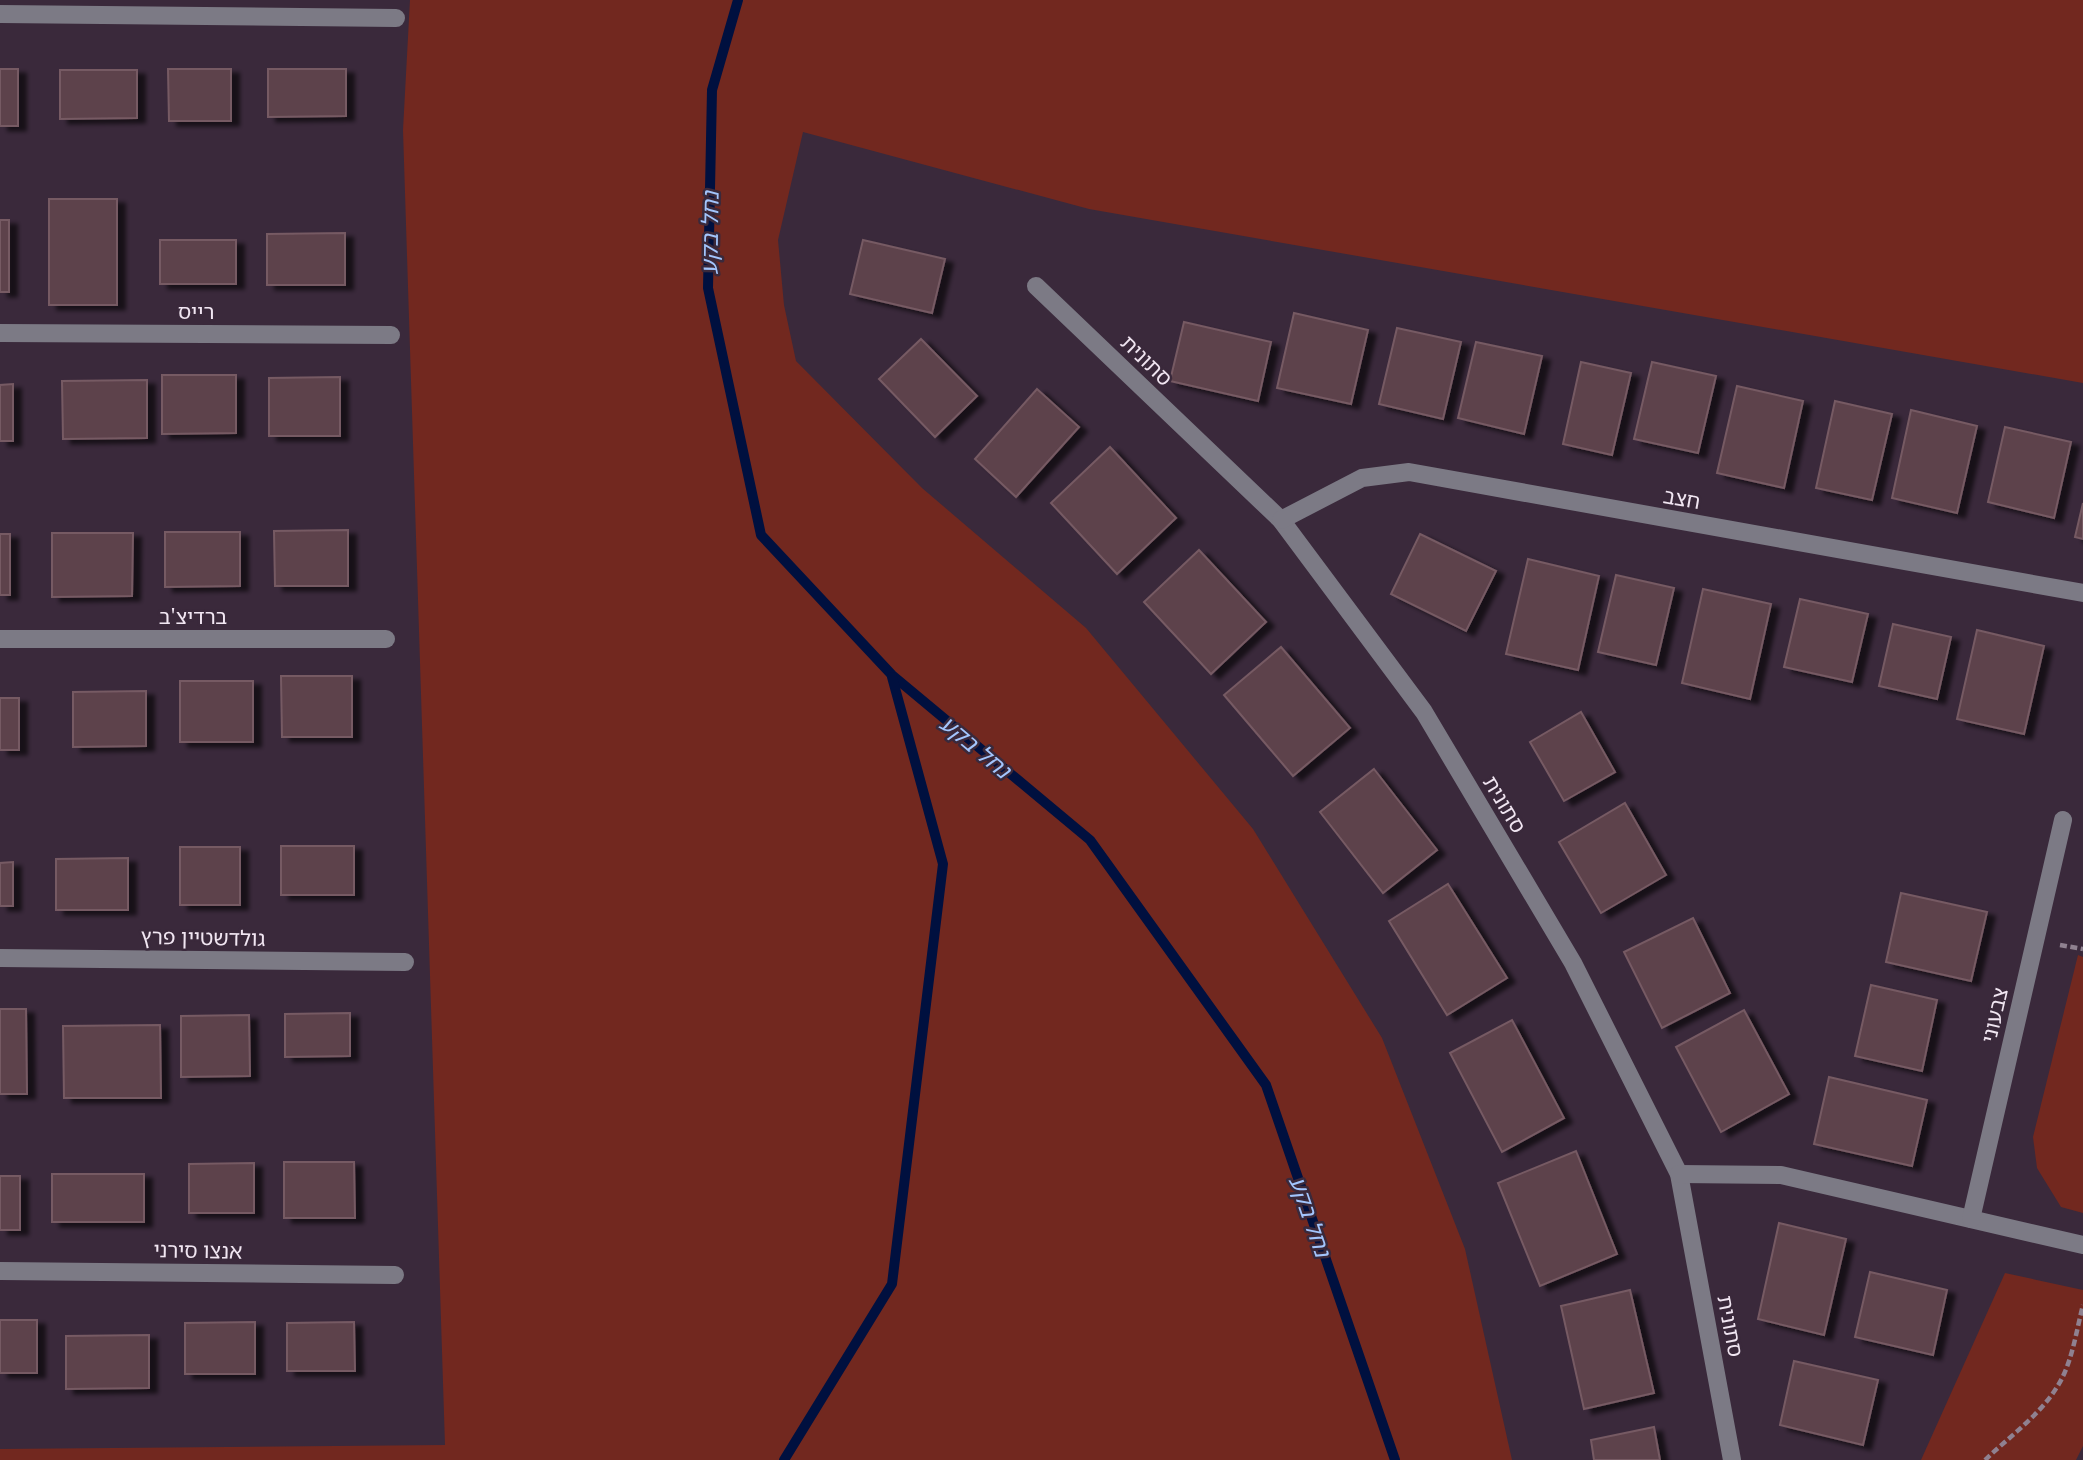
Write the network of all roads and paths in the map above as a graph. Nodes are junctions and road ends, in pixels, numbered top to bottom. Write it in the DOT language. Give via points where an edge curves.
graph roads {
  1 [pos="0,14"];
  2 [pos="396,18"];
  3 [pos="1036,286"];
  4 [pos="0,333"];
  5 [pos="391,335"];
  6 [pos="1281,520"];
  7 [pos="2083,593"];
  8 [pos="0,639"];
  9 [pos="386,639"];
  10 [pos="2063,820"];
  11 [pos="0,958"];
  12 [pos="405,962"];
  13 [pos="1679,1174"];
  14 [pos="1971,1219"];
  15 [pos="2083,1245"];
  16 [pos="0,1271"];
  17 [pos="395,1275"];
  18 [pos="2083,1305"];
  19 [pos="1732,1460"];
  20 [pos="1985,1460"];
  1 -- 2 [label="street"];
  3 -- 6 [label="street, סתונית"];
  4 -- 5 [label="street, רייס"];
  6 -- 7 [label="street, חצב" via="1362,478 1409,472"];
  6 -- 13 [label="street, סתונית" via="1424,712 1573,963"];
  8 -- 9 [label="street, ברדיצ'ב"];
  10 -- 14 [label="street, צבעוני"];
  11 -- 12 [label="street, גולדשטיין פרץ"];
  13 -- 14 [label="street" via="1781,1175"];
  13 -- 19 [label="street, סתונית"];
  14 -- 15 [label="street"];
  16 -- 17 [label="street, אנצו סירני"];
  18 -- 20 [label="path" via="2068,1365 2057,1387"];
}
